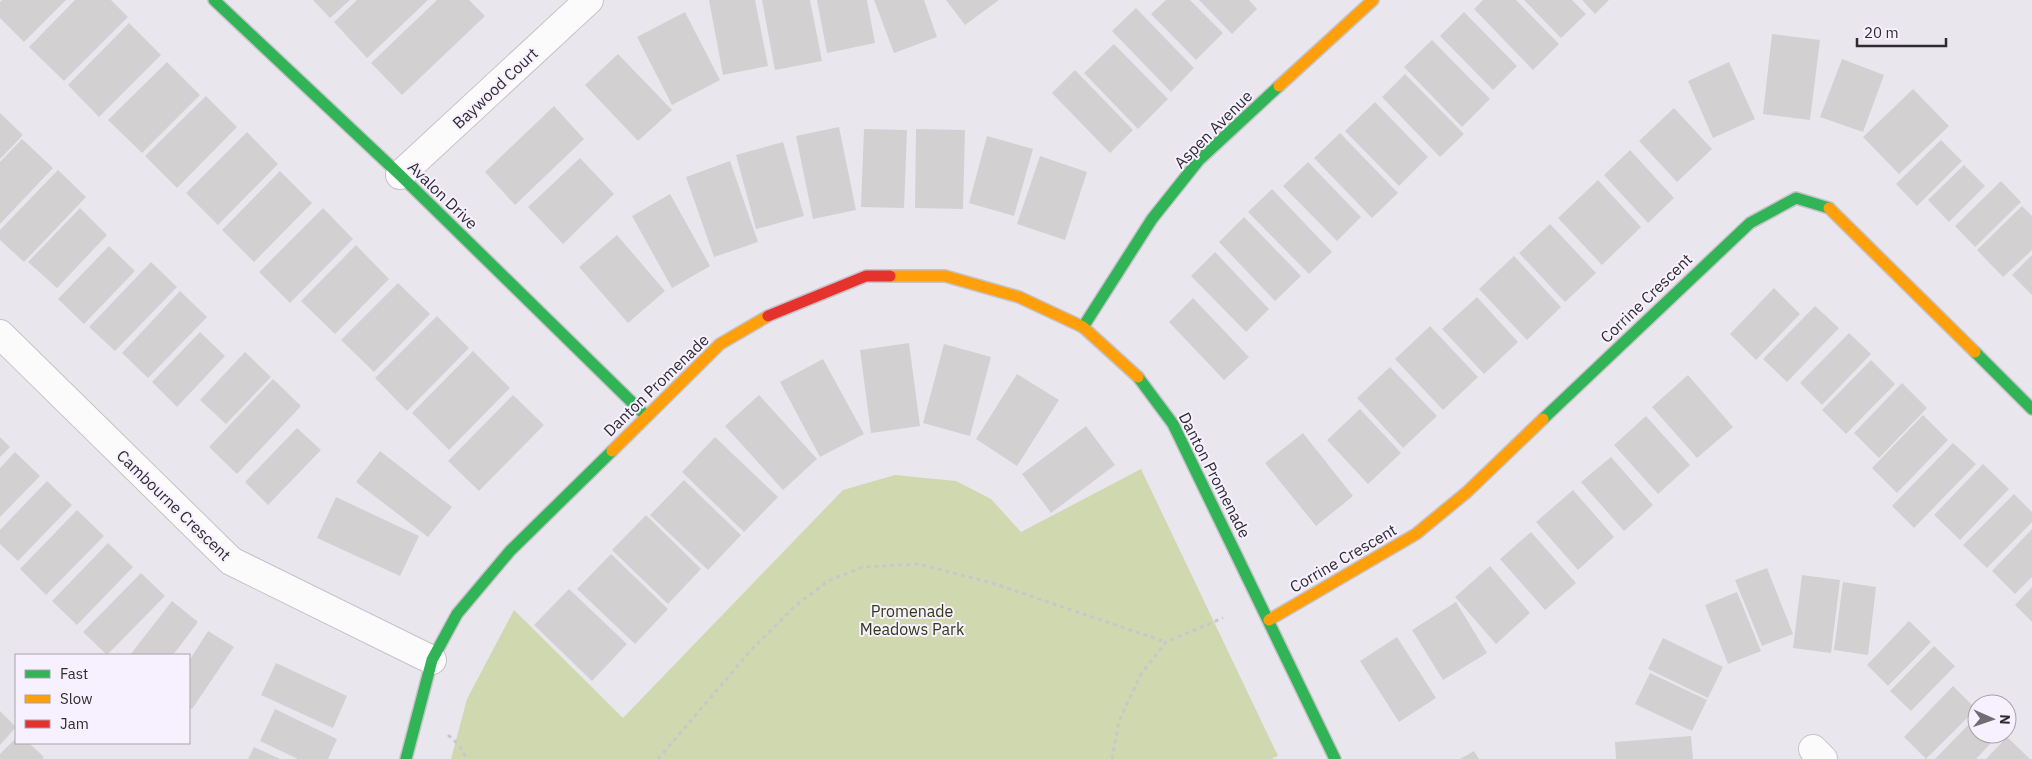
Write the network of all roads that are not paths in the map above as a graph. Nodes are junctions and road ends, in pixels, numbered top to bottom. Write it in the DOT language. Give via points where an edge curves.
graph roads {
  1 [pos="214,0"];
  2 [pos="589,0"];
  3 [pos="1373,0"];
  4 [pos="400,175"];
  5 [pos="1083,326"];
  6 [pos="0,334"];
  7 [pos="2032,409"];
  8 [pos="646,416"];
  9 [pos="1269,620"];
  10 [pos="432,660"];
  11 [pos="406,759"];
  12 [pos="1335,759"];
  1 -- 4 [label="street, Avalon Drive"];
  2 -- 4 [label="street, Baywood Court"];
  3 -- 5 [label="street, Aspen Avenue" via="1199,160 1152,220"];
  4 -- 8 [label="street, Avalon Drive"];
  5 -- 8 [label="street, Danton Promenade" via="1019,297 945,276 866,276 775,312 720,344"];
  5 -- 9 [label="street, Danton Promenade" via="1135,373 1173,424"];
  6 -- 10 [label="street, Cambourne Crescent" via="231,561"];
  7 -- 9 [label="street, Corrine Crescent" via="1831,209 1796,198 1750,222 1467,492 1416,534"];
  8 -- 10 [label="street, Danton Promenade" via="510,551 457,614"];
  9 -- 12 [label="street, Danton Promenade"];
  10 -- 11 [label="street, Danton Promenade"];
}
